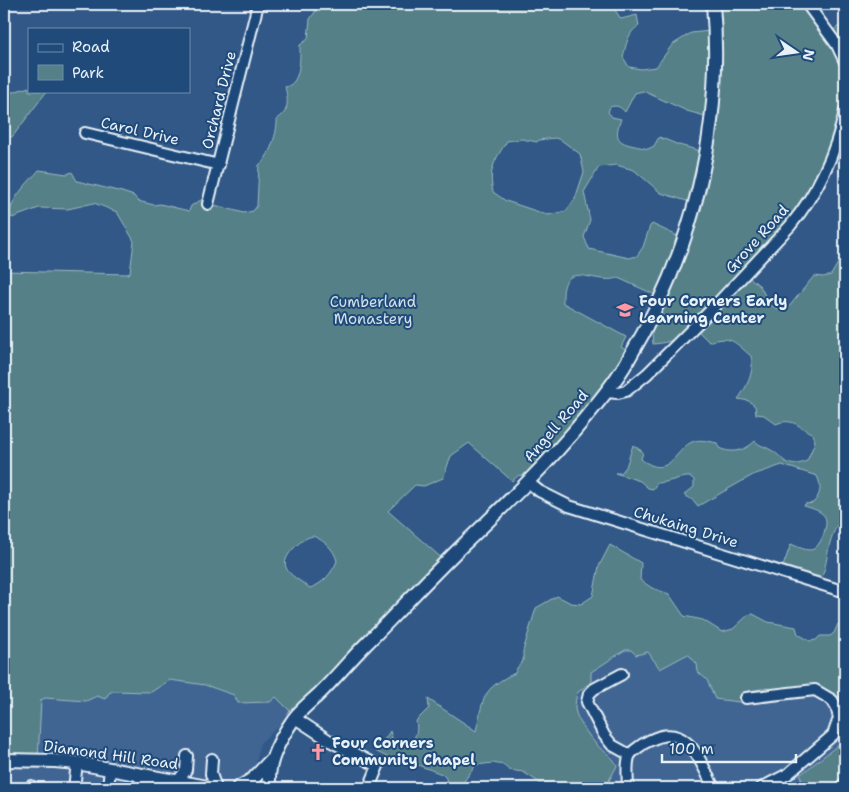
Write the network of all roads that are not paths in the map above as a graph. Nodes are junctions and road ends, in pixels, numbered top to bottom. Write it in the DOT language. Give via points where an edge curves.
graph roads {
  1 [pos="258,4"];
  2 [pos="713,4"];
  3 [pos="807,4"];
  4 [pos="845,62"];
  5 [pos="845,111"];
  6 [pos="85,134"];
  7 [pos="218,165"];
  8 [pos="208,204"];
  9 [pos="606,392"];
  10 [pos="528,482"];
  11 [pos="839,590"];
  12 [pos="622,674"];
  13 [pos="746,698"];
  14 [pos="294,718"];
  15 [pos="630,755"];
  16 [pos="187,756"];
  17 [pos="4,760"];
  18 [pos="212,760"];
  19 [pos="271,760"];
  20 [pos="77,764"];
  21 [pos="110,769"];
  22 [pos="140,783"];
  23 [pos="177,785"];
  24 [pos="74,788"];
  25 [pos="108,788"];
  26 [pos="152,788"];
  27 [pos="207,788"];
  28 [pos="238,788"];
  29 [pos="270,788"];
  30 [pos="370,788"];
  31 [pos="628,788"];
  32 [pos="714,788"];
  33 [pos="761,788"];
  1 -- 7 [label="street, Orchard Drive"];
  2 -- 9 [label="main road, Angell Road" via="716,61 713,104 709,141 694,208 670,279 651,319"];
  3 -- 4 [label="street" via="837,45"];
  5 -- 9 [label="street, Grove Road" via="818,183 790,226 647,374 626,391"];
  6 -- 7 [label="street, Carol Drive"];
  7 -- 8 [label="street, Orchard Drive"];
  9 -- 10 [label="main road, Angell Road" via="568,440"];
  10 -- 11 [label="street, Chukaing Drive" via="569,506"];
  10 -- 14 [label="main road, Angell Road" via="432,575"];
  12 -- 15 [label="street" via="594,689 588,694 587,702 612,745"];
  13 -- 33 [label="street" via="815,690 832,700 839,718 833,735 788,774"];
  14 -- 19 [label="main road, Angell Road"];
  14 -- 30 [label="street" via="378,766"];
  15 -- 31 [label="street"];
  15 -- 32 [label="street" via="654,738 667,734 679,737 694,751"];
  16 -- 23 [label="street" via="186,770"];
  17 -- 20 [label="main road, Diamond Hill Road"];
  18 -- 27 [label="street"];
  19 -- 28 [label="main road" via="253,779"];
  19 -- 29 [label="main road, Angell Road"];
  20 -- 21 [label="main road, Diamond Hill Road"];
  20 -- 24 [label="street"];
  21 -- 22 [label="main road, Diamond Hill Road"];
  21 -- 25 [label="street"];
  22 -- 23 [label="main road, Diamond Hill Road"];
  22 -- 26 [label="street"];
  23 -- 27 [label="main road, Diamond Hill Road"];
}
